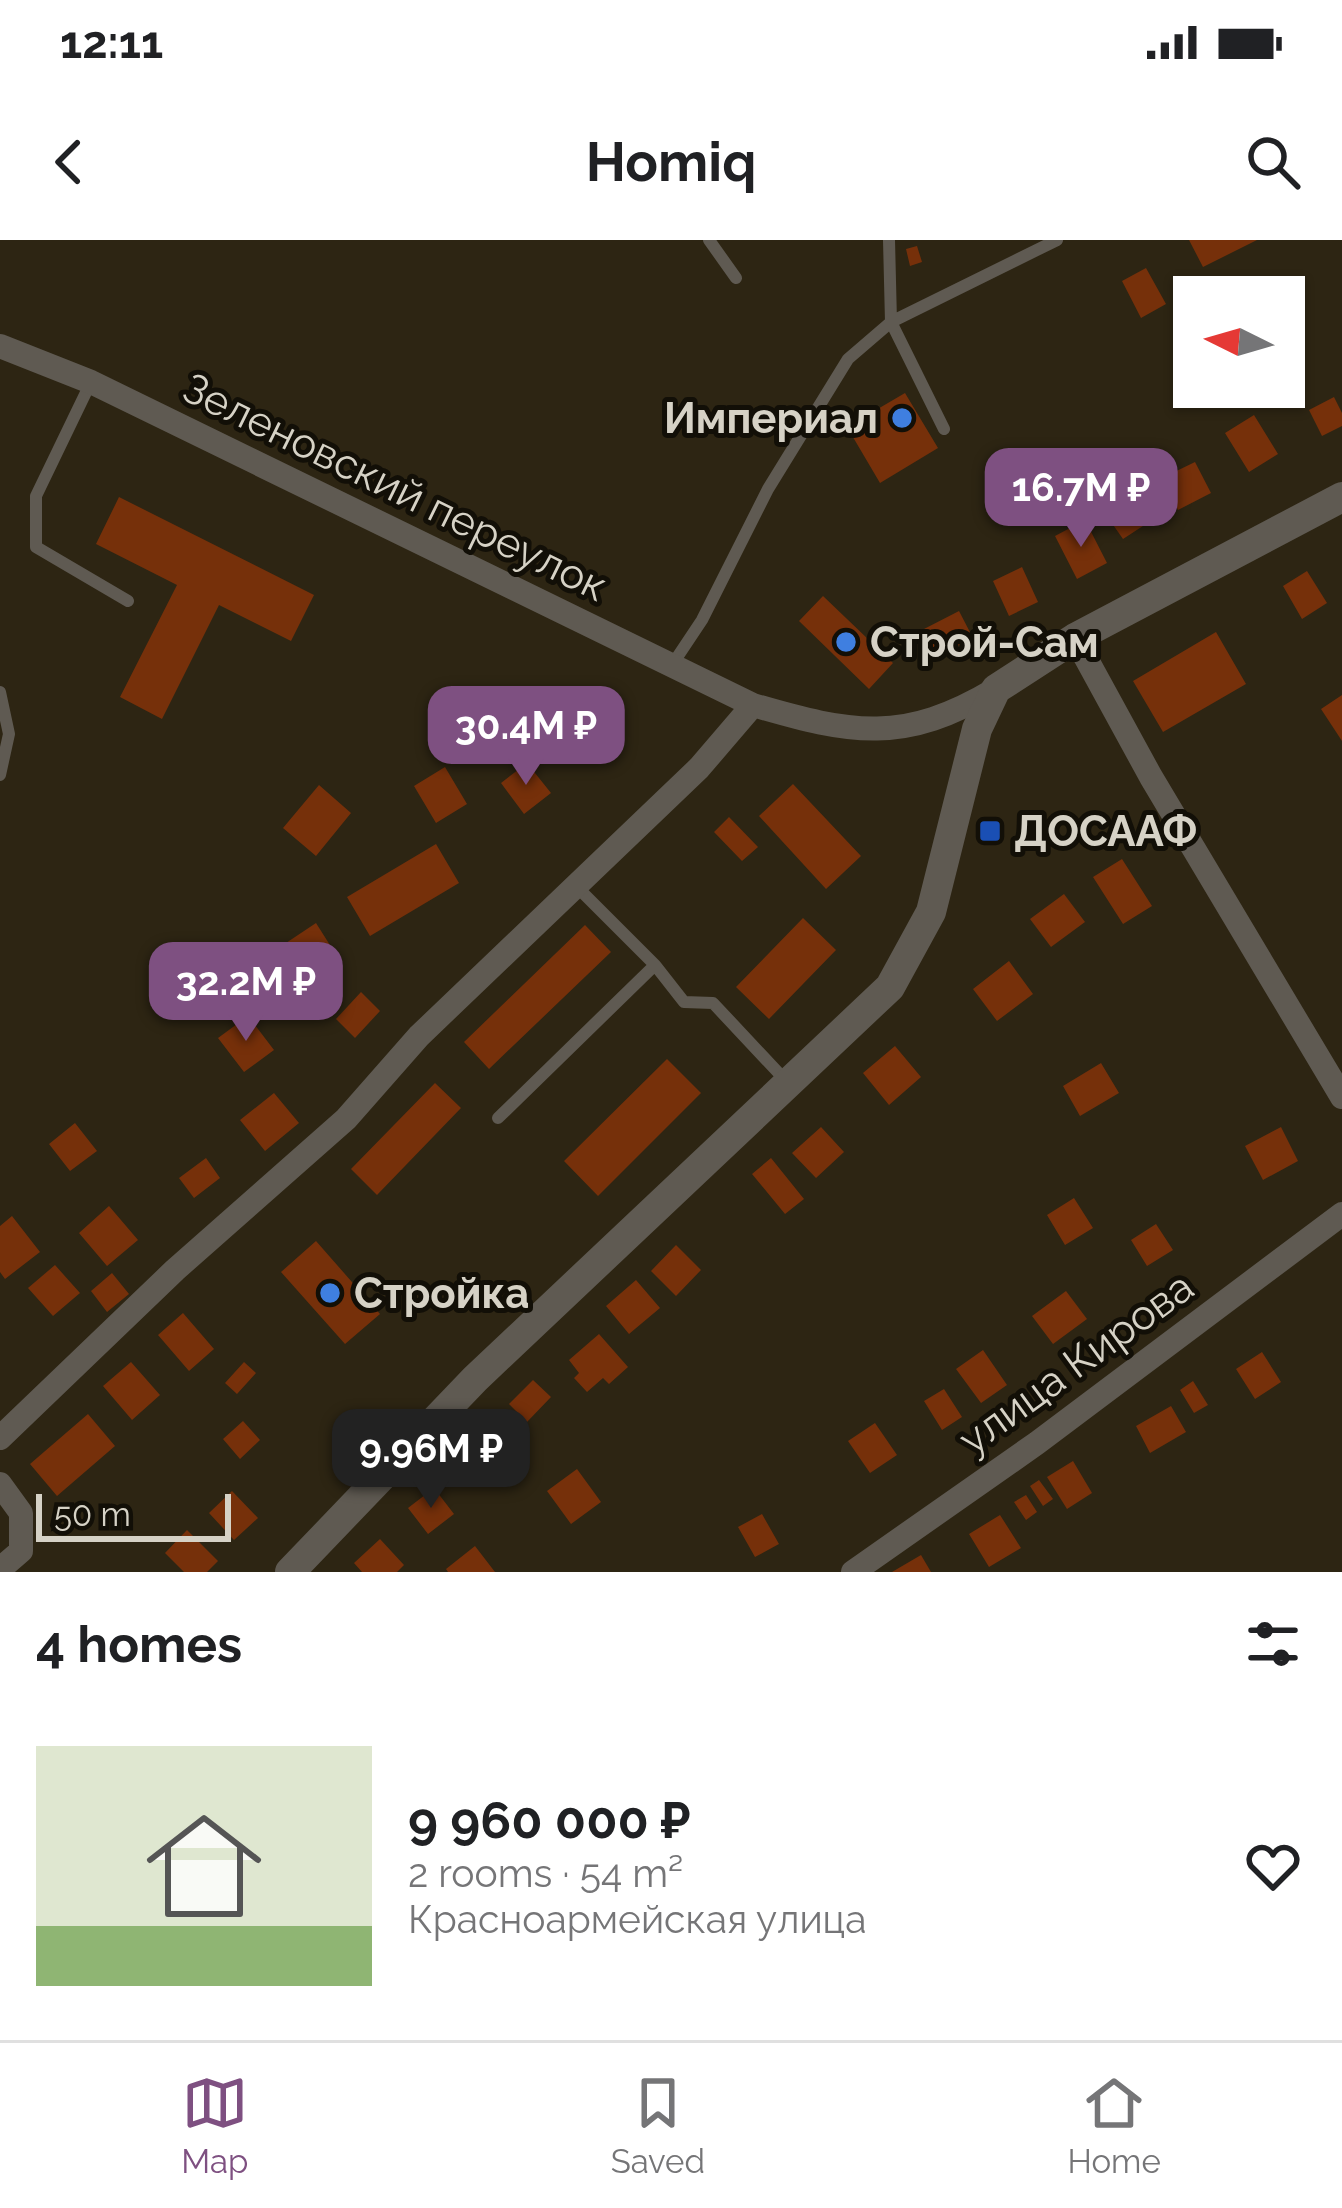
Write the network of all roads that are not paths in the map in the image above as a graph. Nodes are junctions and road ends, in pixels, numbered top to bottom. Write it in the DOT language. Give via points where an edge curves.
graph roads {
  1 [pos="710,240"];
  2 [pos="889,240"];
  3 [pos="1057,240"];
  4 [pos="736,278"];
  5 [pos="891,322"];
  6 [pos="0,346"];
  7 [pos="91,382"];
  8 [pos="944,429"];
  9 [pos="1342,497"];
  10 [pos="128,601"];
  11 [pos="1075,638"];
  12 [pos="672,664"];
  13 [pos="996,689"];
  14 [pos="0,692"];
  15 [pos="753,705"];
  16 [pos="0,776"];
  17 [pos="578,888"];
  18 [pos="655,965"];
  19 [pos="789,1084"];
  20 [pos="1342,1097"];
  21 [pos="498,1118"];
  22 [pos="1342,1214"];
  23 [pos="0,1438"];
  24 [pos="0,1484"];
  25 [pos="0,1569"];
  26 [pos="290,1572"];
  27 [pos="853,1572"];
  1 -- 4 [label="lane"];
  2 -- 5 [label="lane"];
  3 -- 5 [label="lane"];
  5 -- 8 [label="lane"];
  5 -- 12 [label="lane" via="848,359"];
  6 -- 7 [label="street, Зеленовский переулок"];
  7 -- 10 [label="lane" via="36,496 36,547"];
  7 -- 12 [label="street, Зеленовский переулок"];
  9 -- 11 [label="street"];
  11 -- 13 [label="street"];
  11 -- 20 [label="street"];
  12 -- 15 [label="street, Зеленовский переулок"];
  13 -- 15 [label="street, Зеленовский переулок" via="914,727 867,730"];
  13 -- 19 [label="street" via="977,729 917,940 890,987"];
  14 -- 16 [label="lane" via="9,734"];
  15 -- 17 [label="street"];
  17 -- 18 [label="lane"];
  17 -- 23 [label="street" via="419,1036 346,1120"];
  18 -- 19 [label="lane" via="684,1002 712,1004"];
  18 -- 21 [label="lane"];
  19 -- 26 [label="street" via="475,1379"];
  22 -- 27 [label="street, улица Кирова"];
  24 -- 25 [label="street" via="21,1513 21,1532 20,1551"];
}
